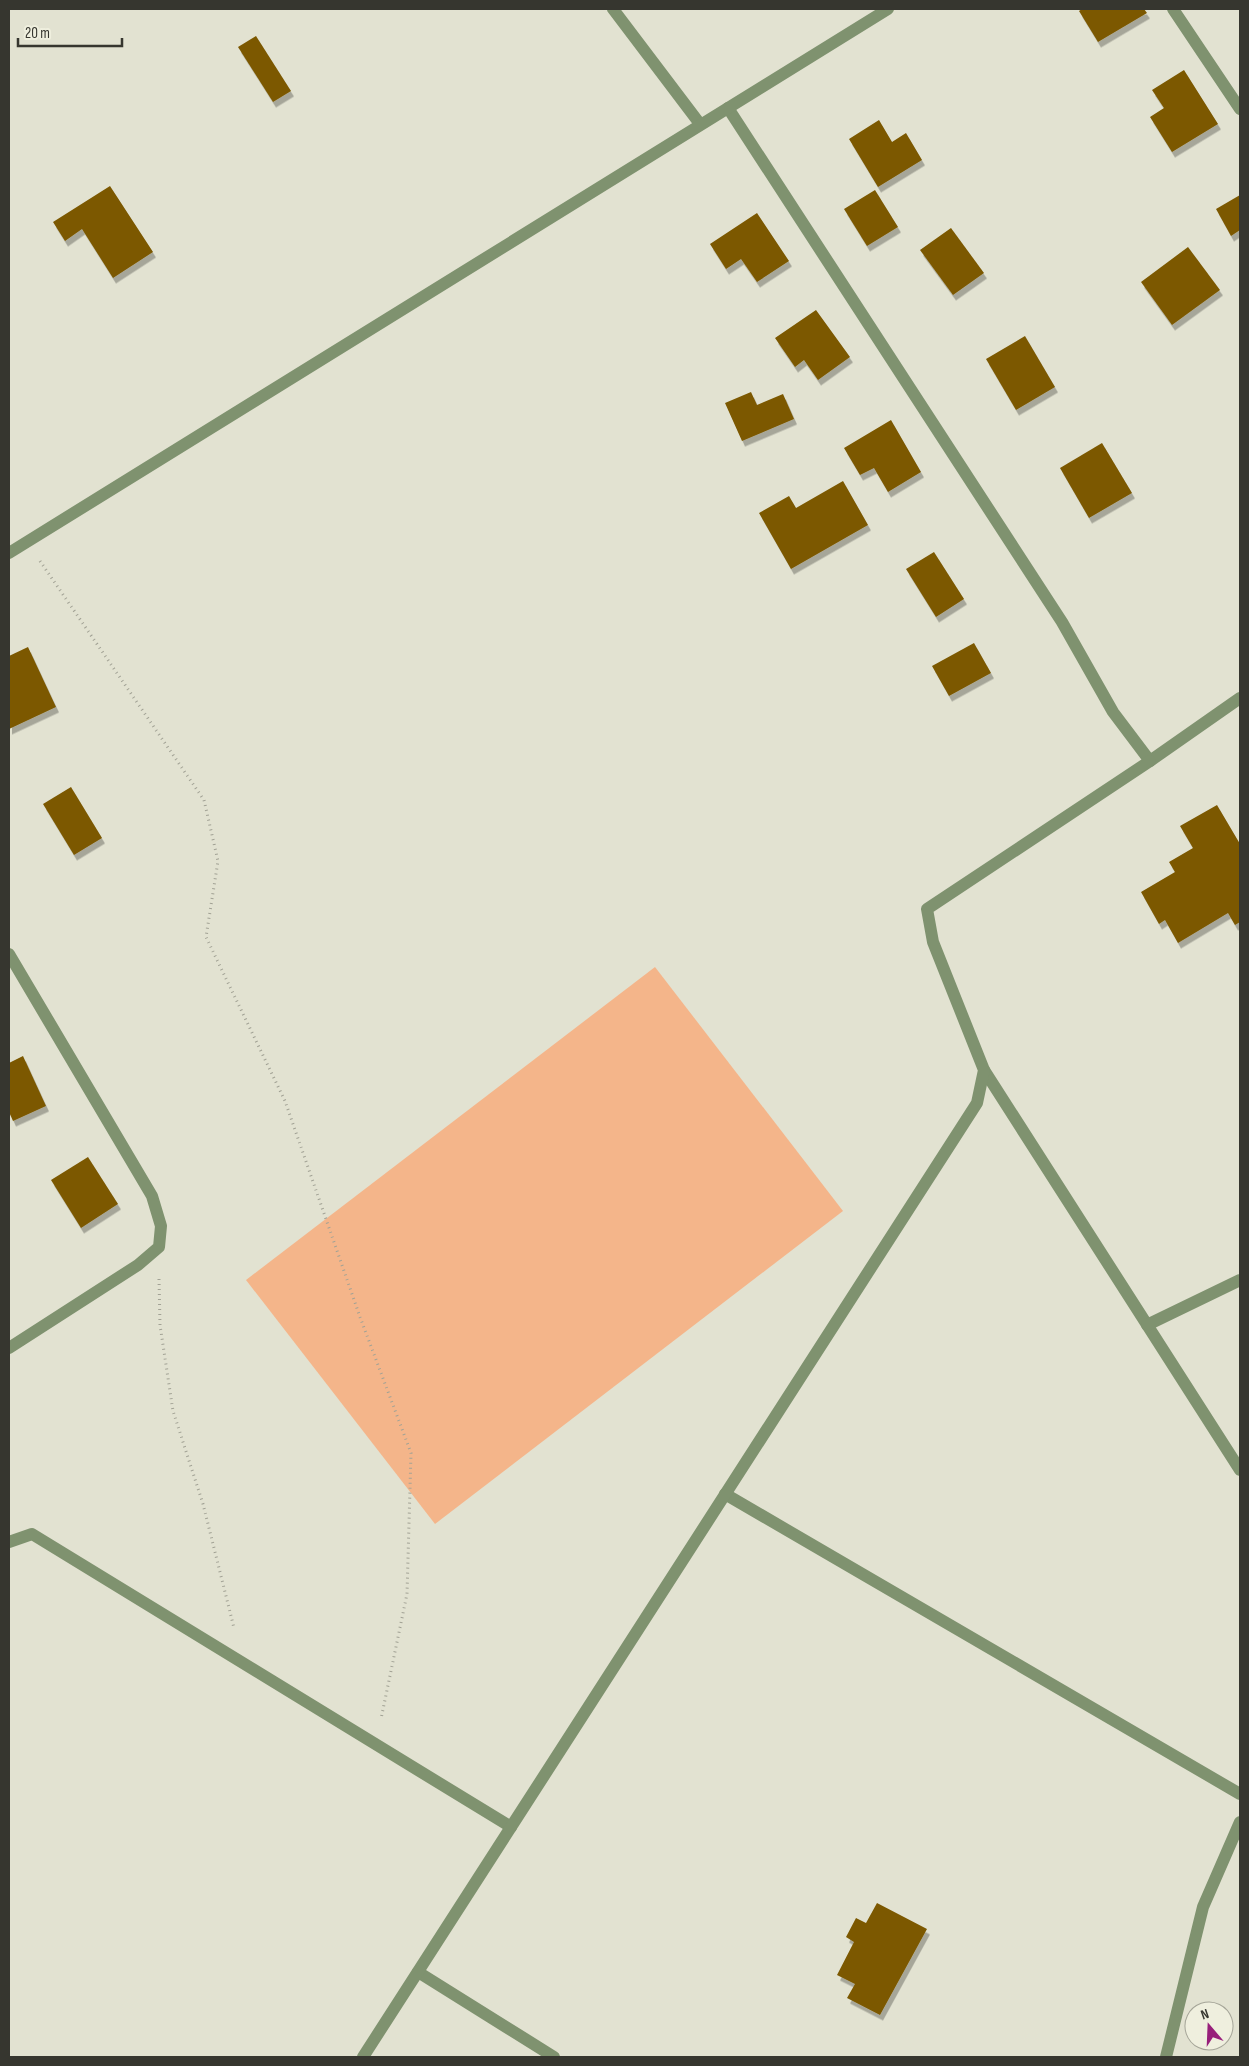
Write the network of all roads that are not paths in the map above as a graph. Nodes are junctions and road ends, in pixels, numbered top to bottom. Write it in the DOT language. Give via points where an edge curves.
graph roads {
  1 [pos="613,9"];
  2 [pos="888,9"];
  3 [pos="1173,9"];
  4 [pos="728,108"];
  5 [pos="1240,109"];
  6 [pos="700,124"];
  7 [pos="9,553"];
  8 [pos="1240,698"];
  9 [pos="1150,761"];
  10 [pos="9,954"];
  11 [pos="984,1070"];
  12 [pos="1240,1280"];
  13 [pos="1147,1325"];
  14 [pos="9,1348"];
  15 [pos="1240,1470"];
  16 [pos="725,1494"];
  17 [pos="9,1542"];
  18 [pos="1240,1794"];
  19 [pos="1240,1822"];
  20 [pos="511,1827"];
  21 [pos="418,1972"];
  22 [pos="364,2057"];
  23 [pos="554,2057"];
  24 [pos="1166,2057"];
  1 -- 6 [label="street"];
  2 -- 4 [label="street"];
  3 -- 5 [label="street"];
  4 -- 6 [label="street"];
  4 -- 9 [label="street" via="1062,622 1113,712"];
  6 -- 7 [label="street"];
  8 -- 9 [label="street"];
  9 -- 11 [label="street" via="927,909 933,942"];
  10 -- 14 [label="street" via="152,1196 161,1226 159,1247 138,1265"];
  11 -- 13 [label="street"];
  11 -- 16 [label="street" via="977,1103"];
  12 -- 13 [label="street"];
  13 -- 15 [label="street"];
  16 -- 18 [label="street"];
  16 -- 20 [label="street"];
  17 -- 20 [label="street" via="32,1534"];
  19 -- 24 [label="street" via="1203,1907"];
  20 -- 21 [label="street"];
  21 -- 22 [label="street"];
  21 -- 23 [label="street"];
}
